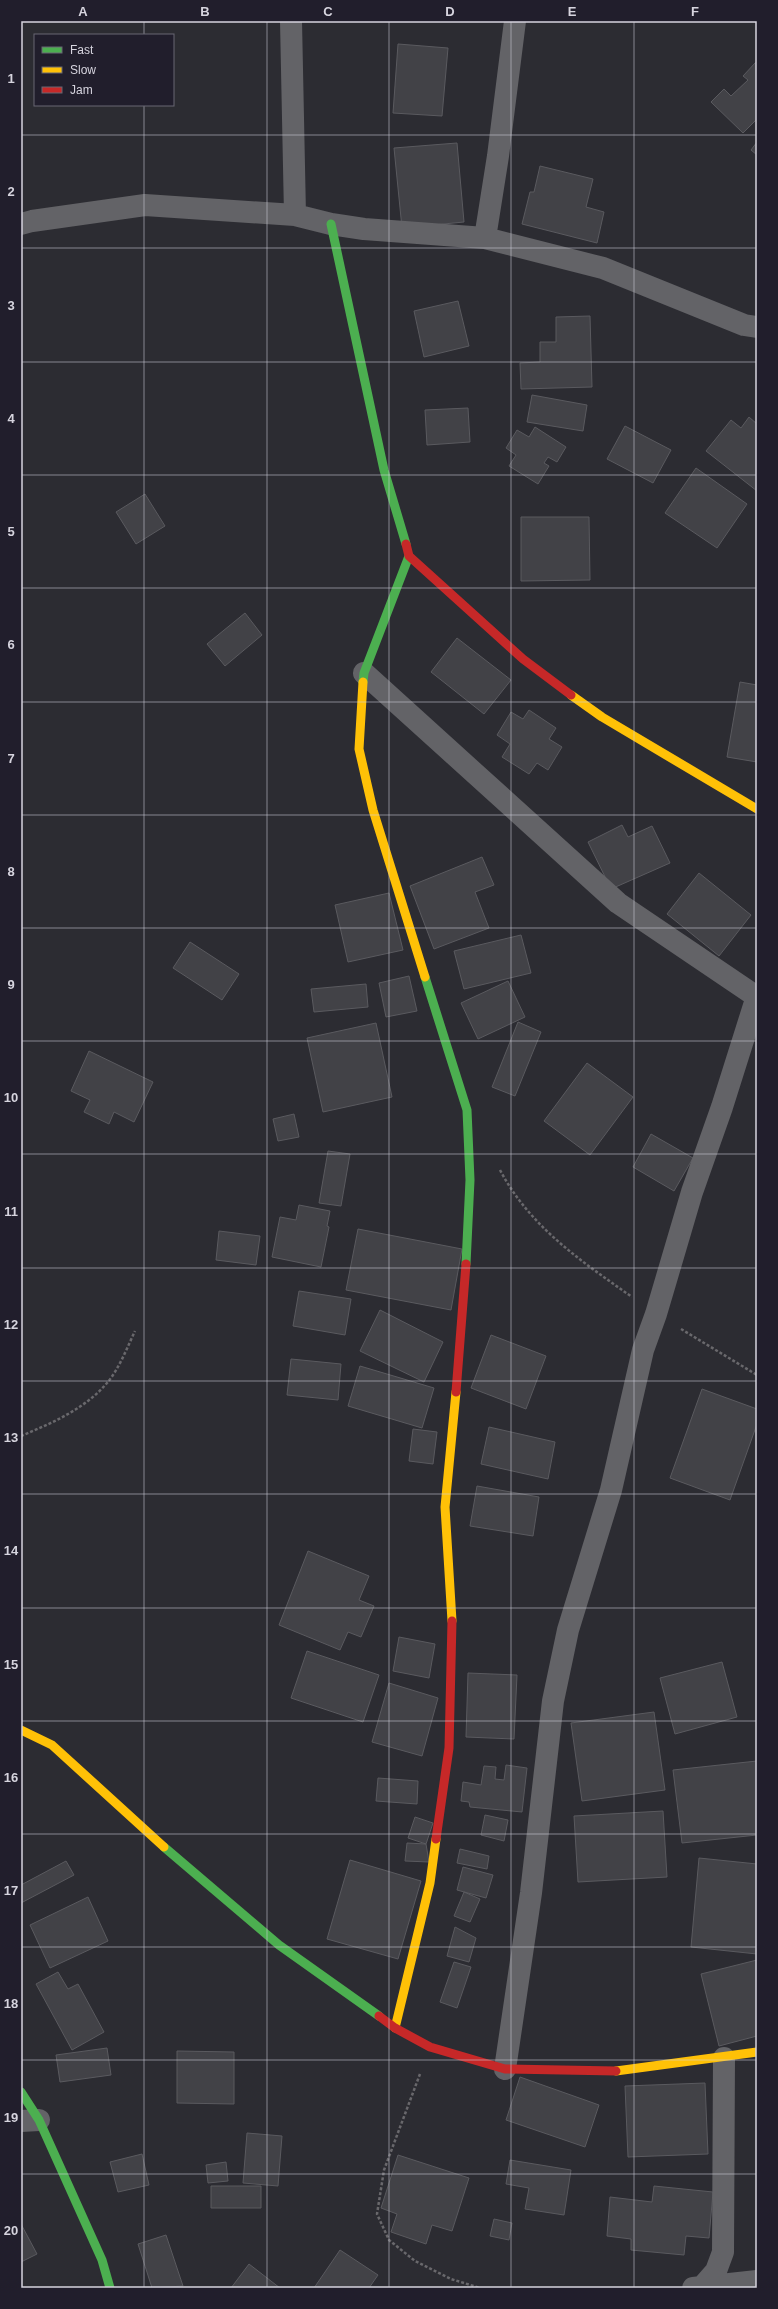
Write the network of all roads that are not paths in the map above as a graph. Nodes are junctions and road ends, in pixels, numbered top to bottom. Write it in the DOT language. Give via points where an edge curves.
graph roads {
  1 [pos="291,21"];
  2 [pos="515,21"];
  3 [pos="294,215"];
  4 [pos="25,218"];
  5 [pos="331,224"];
  6 [pos="485,238"];
  7 [pos="757,327"];
  8 [pos="409,556"];
  9 [pos="364,673"];
  10 [pos="757,809"];
  11 [pos="757,997"];
  12 [pos="21,1730"];
  13 [pos="395,2028"];
  14 [pos="757,2052"];
  15 [pos="724,2058"];
  16 [pos="505,2070"];
  17 [pos="21,2092"];
  18 [pos="30,2121"];
  19 [pos="757,2281"];
  20 [pos="110,2288"];
  21 [pos="698,2288"];
  1 -- 3 [label="street"];
  2 -- 6 [label="street"];
  3 -- 4 [label="street" via="145,205"];
  3 -- 5 [label="street"];
  5 -- 6 [label="street"];
  5 -- 8 [label="street" via="384,470"];
  6 -- 7 [label="street" via="603,268 744,325"];
  8 -- 9 [label="street"];
  8 -- 10 [label="street" via="523,659 602,717"];
  9 -- 11 [label="street" via="618,903"];
  9 -- 13 [label="street" via="359,749 373,810 467,1110 470,1180 463,1314 445,1507 452,1624 449,1748 430,1883"];
  11 -- 16 [label="street" via="643,1350 611,1490 568,1630 553,1701 531,1893"];
  12 -- 13 [label="street" via="52,1745 161,1844 279,1945"];
  13 -- 16 [label="street" via="430,2047"];
  14 -- 15 [label="street"];
  15 -- 16 [label="street" via="606,2072"];
  15 -- 21 [label="street" via="723,2252 716,2271"];
  17 -- 18 [label="street"];
  18 -- 20 [label="street" via="102,2260"];
  19 -- 21 [label="street"];
}
